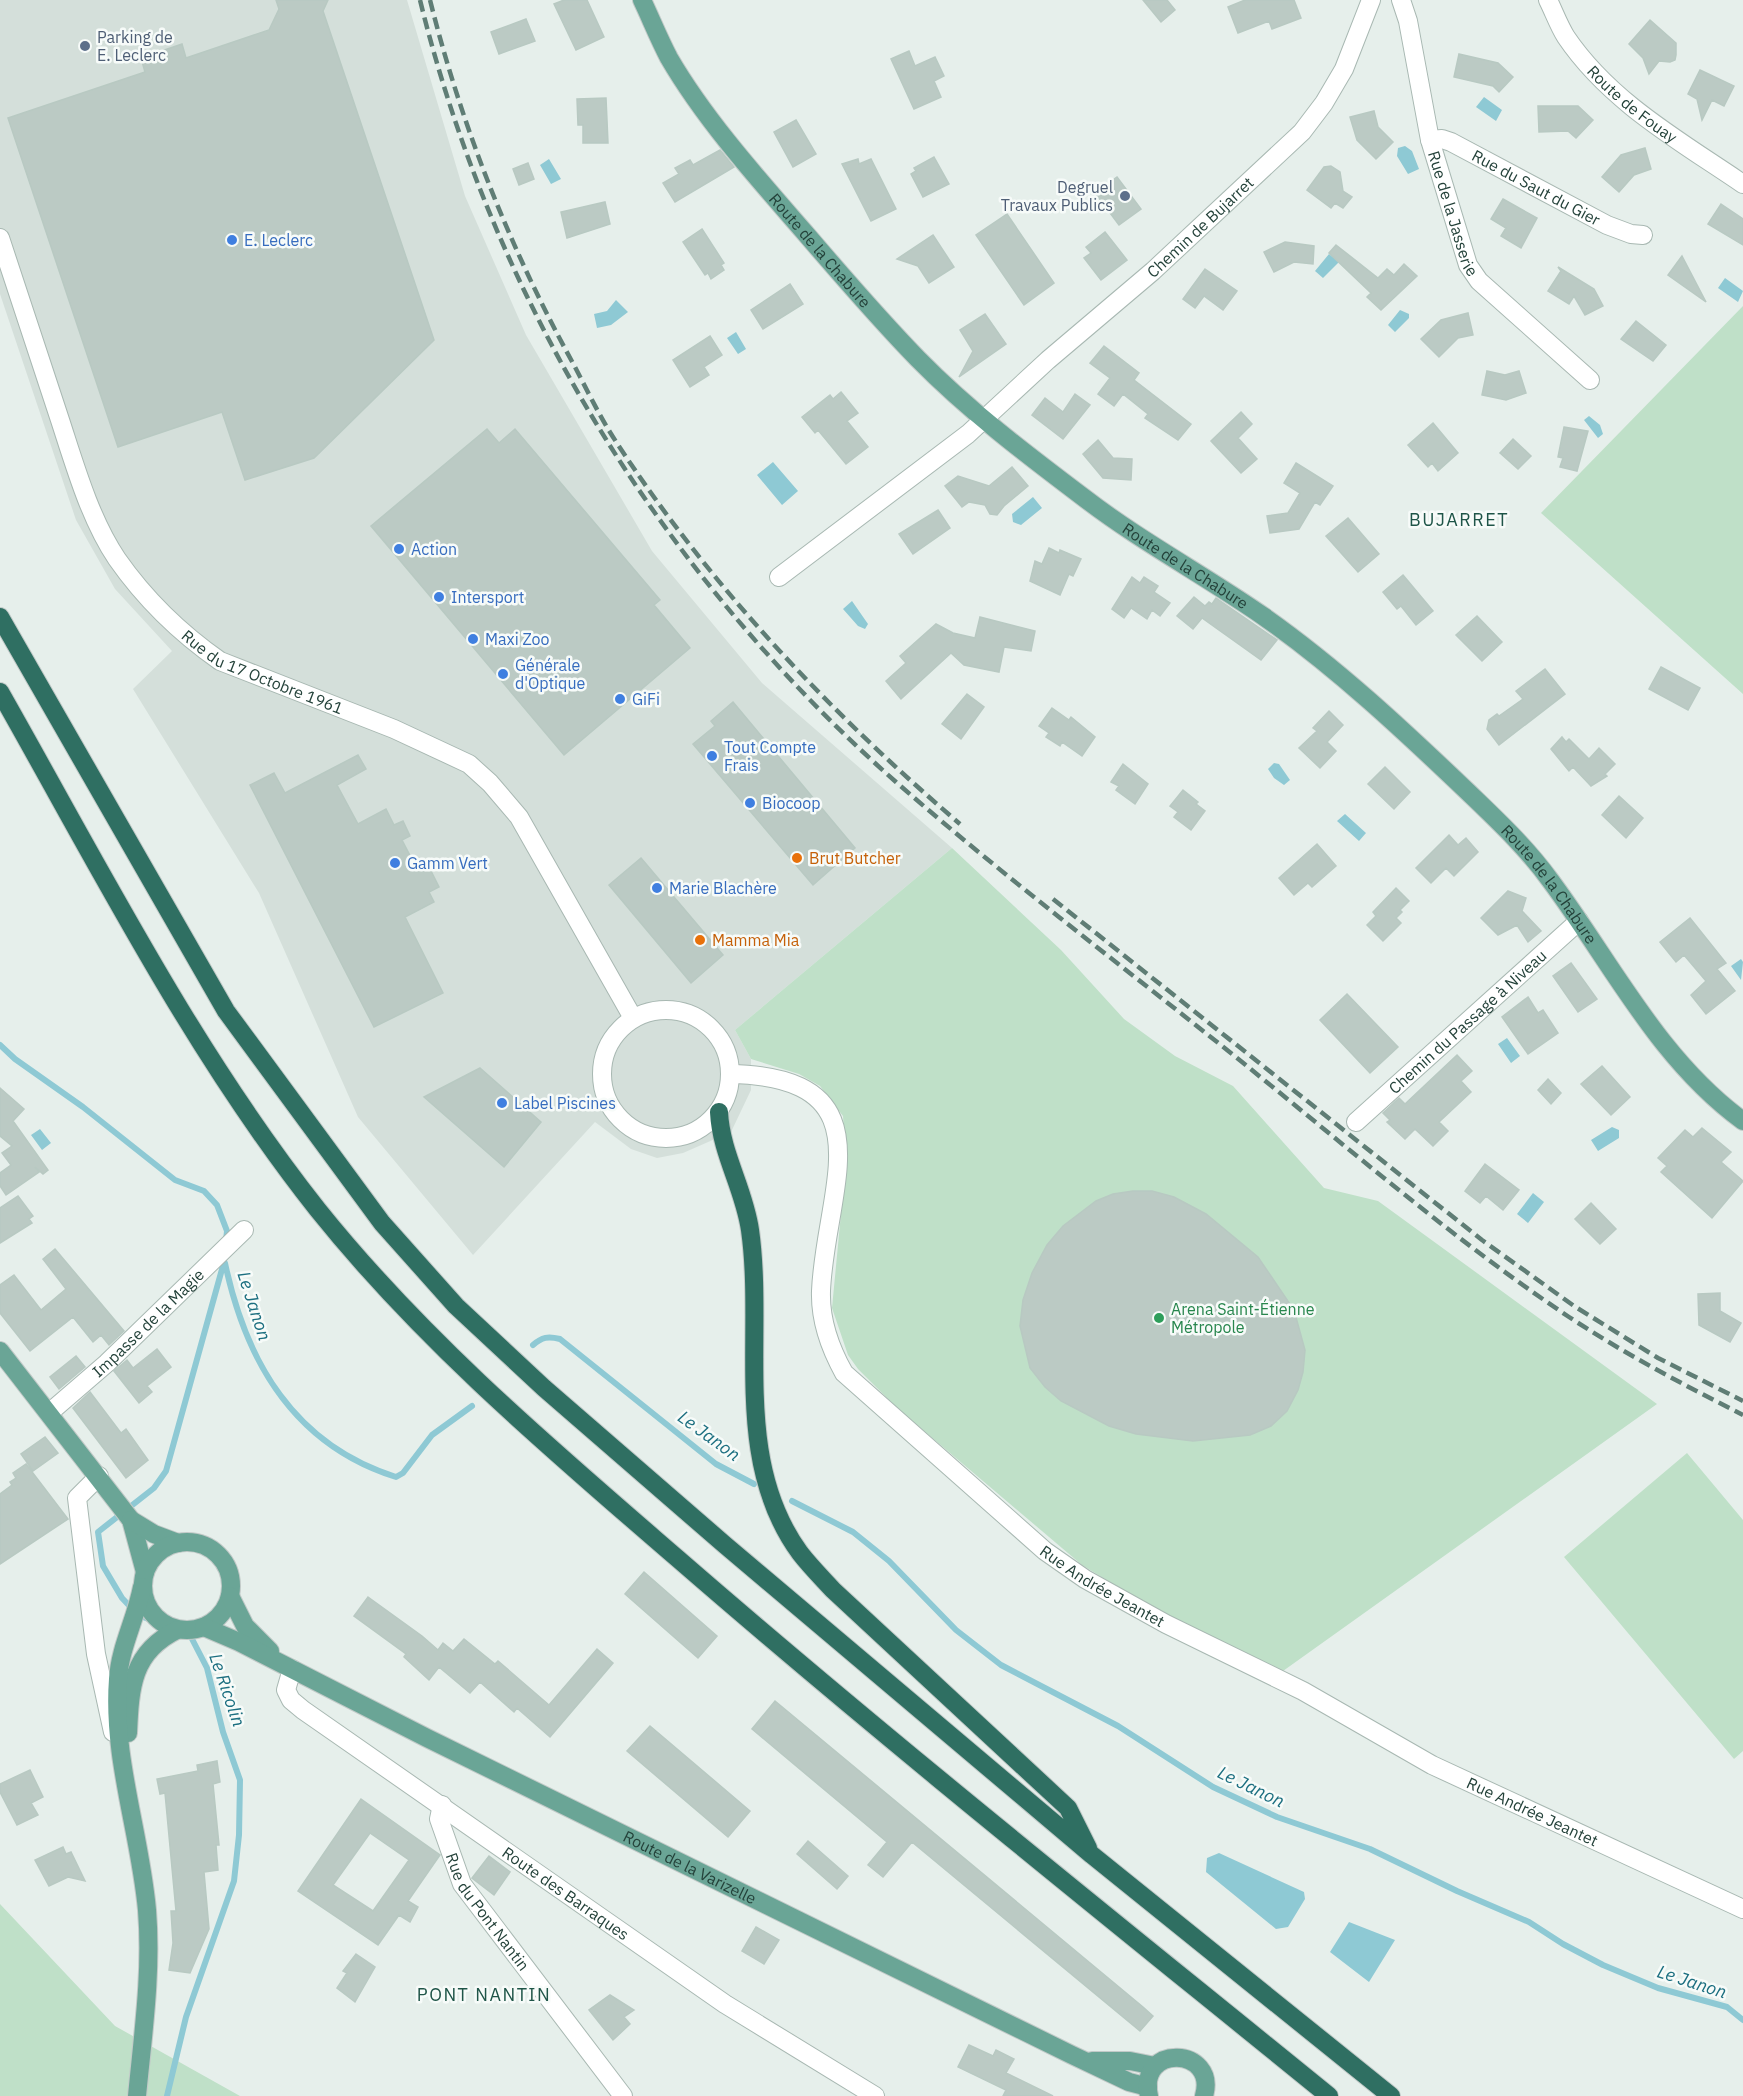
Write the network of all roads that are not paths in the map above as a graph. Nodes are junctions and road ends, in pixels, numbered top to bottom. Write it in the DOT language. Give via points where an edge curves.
graph roads {
  1 [pos="642,0"];
  2 [pos="1371,0"];
  3 [pos="1401,0"];
  4 [pos="1548,0"];
  5 [pos="1430,140"];
  6 [pos="1743,184"];
  7 [pos="1643,235"];
  8 [pos="0,238"];
  9 [pos="1590,380"];
  10 [pos="984,419"];
  11 [pos="779,577"];
  12 [pos="0,617"];
  13 [pos="0,692"];
  14 [pos="1579,921"];
  15 [pos="633,1018"];
  16 [pos="730,1074"];
  17 [pos="719,1112"];
  18 [pos="1743,1121"];
  19 [pos="1356,1122"];
  20 [pos="240,1234"];
  21 [pos="0,1351"];
  22 [pos="49,1413"];
  23 [pos="99,1476"];
  24 [pos="131,1520"];
  25 [pos="178,1543"];
  26 [pos="142,1588"];
  27 [pos="230,1596"];
  28 [pos="204,1627"];
  29 [pos="169,1634"];
  30 [pos="292,1669"];
  31 [pos="126,1792"];
  32 [pos="442,1805"];
  33 [pos="1092,1855"];
  34 [pos="1743,1909"];
  35 [pos="1089,2062"];
  36 [pos="1155,2066"];
  37 [pos="1149,2091"];
  38 [pos="137,2096"];
  39 [pos="623,2096"];
  40 [pos="875,2096"];
  41 [pos="1204,2096"];
  42 [pos="1329,2096"];
  43 [pos="1391,2096"];
  1 -- 10 [label="main road, Route de la Chabure" via="682,79 774,197 920,362"];
  2 -- 10 [label="street, Chemin de Bujarret" via="1344,69 1302,132 1153,272"];
  3 -- 5 [label="street, Rue de la Jasserie"];
  4 -- 6 [label="street, Route de Fouay" via="1565,36 1594,73 1629,105"];
  5 -- 7 [label="street, Rue du Saut du Gier" via="1451,142 1607,225"];
  5 -- 9 [label="street, Rue de la Jasserie" via="1472,273"];
  8 -- 15 [label="street, Rue du 17 Octobre 1961" via="86,492 116,557 140,590 198,646 220,661 384,724 469,764 519,817"];
  10 -- 11 [label="street, Chemin de Bujarret"];
  10 -- 14 [label="main road, Route de la Chabure" via="1110,517 1261,615 1331,668 1516,839"];
  12 -- 33 [label="highway" via="226,1011 382,1223 456,1306 544,1388"];
  13 -- 42 [label="highway" via="136,934 232,1091 320,1212 414,1318 544,1442 717,1593"];
  14 -- 18 [label="main road, Route de la Chabure" via="1663,1043 1716,1101"];
  14 -- 19 [label="street, Chemin du Passage à Niveau"];
  15 -- 16 [label="street" via="672,1010 693,1016 710,1028 723,1045"];
  15 -- 17 [label="street" via="616,1034 606,1051 602,1070 608,1100 624,1123 659,1138 679,1137 697,1130"];
  16 -- 17 [label="street"];
  16 -- 34 [label="street, Rue Andrée Jeantet" via="762,1077 806,1089 833,1116 839,1164 821,1293 832,1351 844,1373 1045,1551 1135,1608 1303,1691 1432,1765"];
  17 -- 33 [label="highway" via="722,1141 743,1197 750,1231 756,1432 766,1481 781,1520 800,1553 833,1590 1068,1808"];
  20 -- 22 [label="street, Impasse de la Magie" via="107,1363"];
  21 -- 22 [label="main road"];
  22 -- 23 [label="main road"];
  23 -- 24 [label="main road"];
  23 -- 31 [label="street" via="77,1498 96,1654"];
  24 -- 25 [label="main road"];
  24 -- 26 [label="main road"];
  25 -- 26 [label="main road" via="158,1553"];
  25 -- 27 [label="main road" via="200,1544 220,1556 229,1575"];
  26 -- 29 [label="main road" via="153,1616"];
  26 -- 31 [label="main road" via="121,1657 117,1701"];
  27 -- 28 [label="main road" via="225,1609"];
  27 -- 30 [label="main road" via="245,1626"];
  28 -- 29 [label="main road"];
  28 -- 30 [label="main road"];
  29 -- 31 [label="main road" via="146,1651 132,1688"];
  30 -- 32 [label="street, Route des Barraques" via="285,1690 291,1701"];
  30 -- 35 [label="main road, Route de la Varizelle"];
  31 -- 38 [label="main road" via="147,1907 149,1950"];
  32 -- 39 [label="street, Rue du Pont Nantin" via="440,1819 462,1884"];
  32 -- 40 [label="street, Route des Barraques" via="725,2004"];
  33 -- 43 [label="highway"];
  35 -- 36 [label="main road, Route de la Varizelle" via="1130,2061"];
  35 -- 37 [label="main road, Route de la Varizelle"];
  36 -- 37 [label="main road" via="1148,2079"];
  36 -- 41 [label="main road" via="1174,2057 1191,2061 1204,2074"];
}
